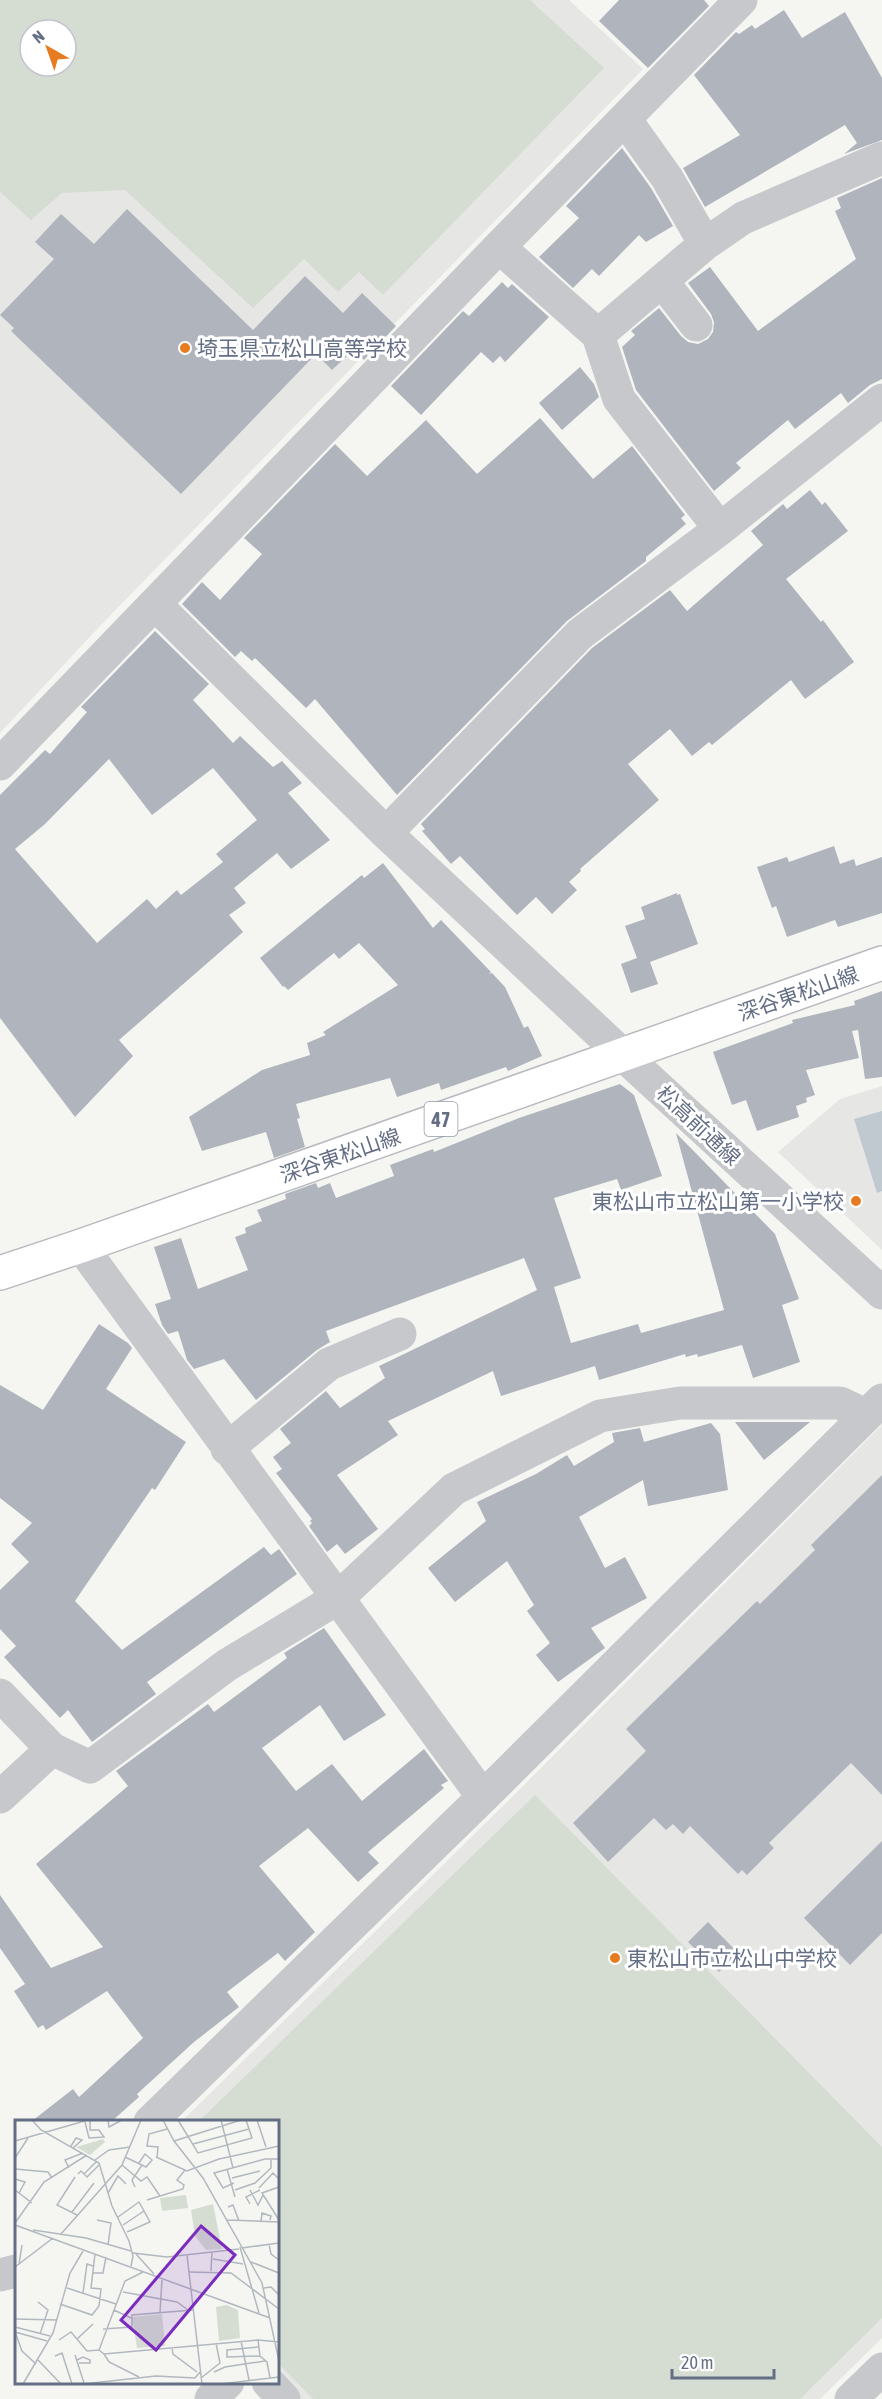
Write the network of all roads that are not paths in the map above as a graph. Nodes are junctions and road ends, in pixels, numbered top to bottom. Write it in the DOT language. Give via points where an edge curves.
graph roads {
  1 [pos="741,0"];
  2 [pos="625,119"];
  3 [pos="882,158"];
  4 [pos="705,244"];
  5 [pos="499,247"];
  6 [pos="662,281"];
  7 [pos="696,325"];
  8 [pos="598,335"];
  9 [pos="882,400"];
  10 [pos="720,529"];
  11 [pos="155,604"];
  12 [pos="0,764"];
  13 [pos="386,833"];
  14 [pos="882,963"];
  15 [pos="623,1055"];
  16 [pos="81,1246"];
  17 [pos="0,1273"];
  18 [pos="882,1293"];
  19 [pos="400,1335"];
  20 [pos="874,1408"];
  21 [pos="227,1449"];
  22 [pos="338,1598"];
  23 [pos="0,1695"];
  24 [pos="52,1749"];
  25 [pos="0,1797"];
  26 [pos="483,1797"];
  27 [pos="151,2120"];
  28 [pos="15,2271"];
  29 [pos="0,2275"];
  30 [pos="882,2369"];
  31 [pos="226,2384"];
  32 [pos="270,2384"];
  33 [pos="211,2399"];
  34 [pos="284,2399"];
  35 [pos="852,2399"];
  1 -- 2 [label="street"];
  2 -- 4 [label="street"];
  2 -- 5 [label="street"];
  3 -- 4 [label="street" via="743,218"];
  4 -- 6 [label="street"];
  5 -- 8 [label="street"];
  5 -- 11 [label="street"];
  6 -- 7 [label="street"];
  6 -- 8 [label="street"];
  8 -- 10 [label="street" via="619,399"];
  9 -- 10 [label="street"];
  10 -- 13 [label="street" via="580,634"];
  11 -- 12 [label="street"];
  11 -- 13 [label="street, 松高前通線"];
  13 -- 15 [label="street, 松高前通線"];
  14 -- 15 [label="main road, 深谷東松山線 / 47"];
  15 -- 16 [label="main road, 深谷東松山線 / 47"];
  15 -- 18 [label="street, 松高前通線"];
  16 -- 17 [label="main road, 深谷東松山線 / 47"];
  16 -- 21 [label="street"];
  19 -- 21 [label="street" via="329,1364"];
  20 -- 22 [label="street" via="840,1403 680,1403 600,1416 454,1490"];
  20 -- 26 [label="street"];
  21 -- 22 [label="street"];
  22 -- 24 [label="street" via="227,1665 90,1767"];
  22 -- 26 [label="street"];
  23 -- 24 [label="street"];
  24 -- 25 [label="street"];
  26 -- 27 [label="street"];
  28 -- 29 [label="street"];
  30 -- 35 [label="street"];
  31 -- 33 [label="street"];
  32 -- 34 [label="street"];
}
